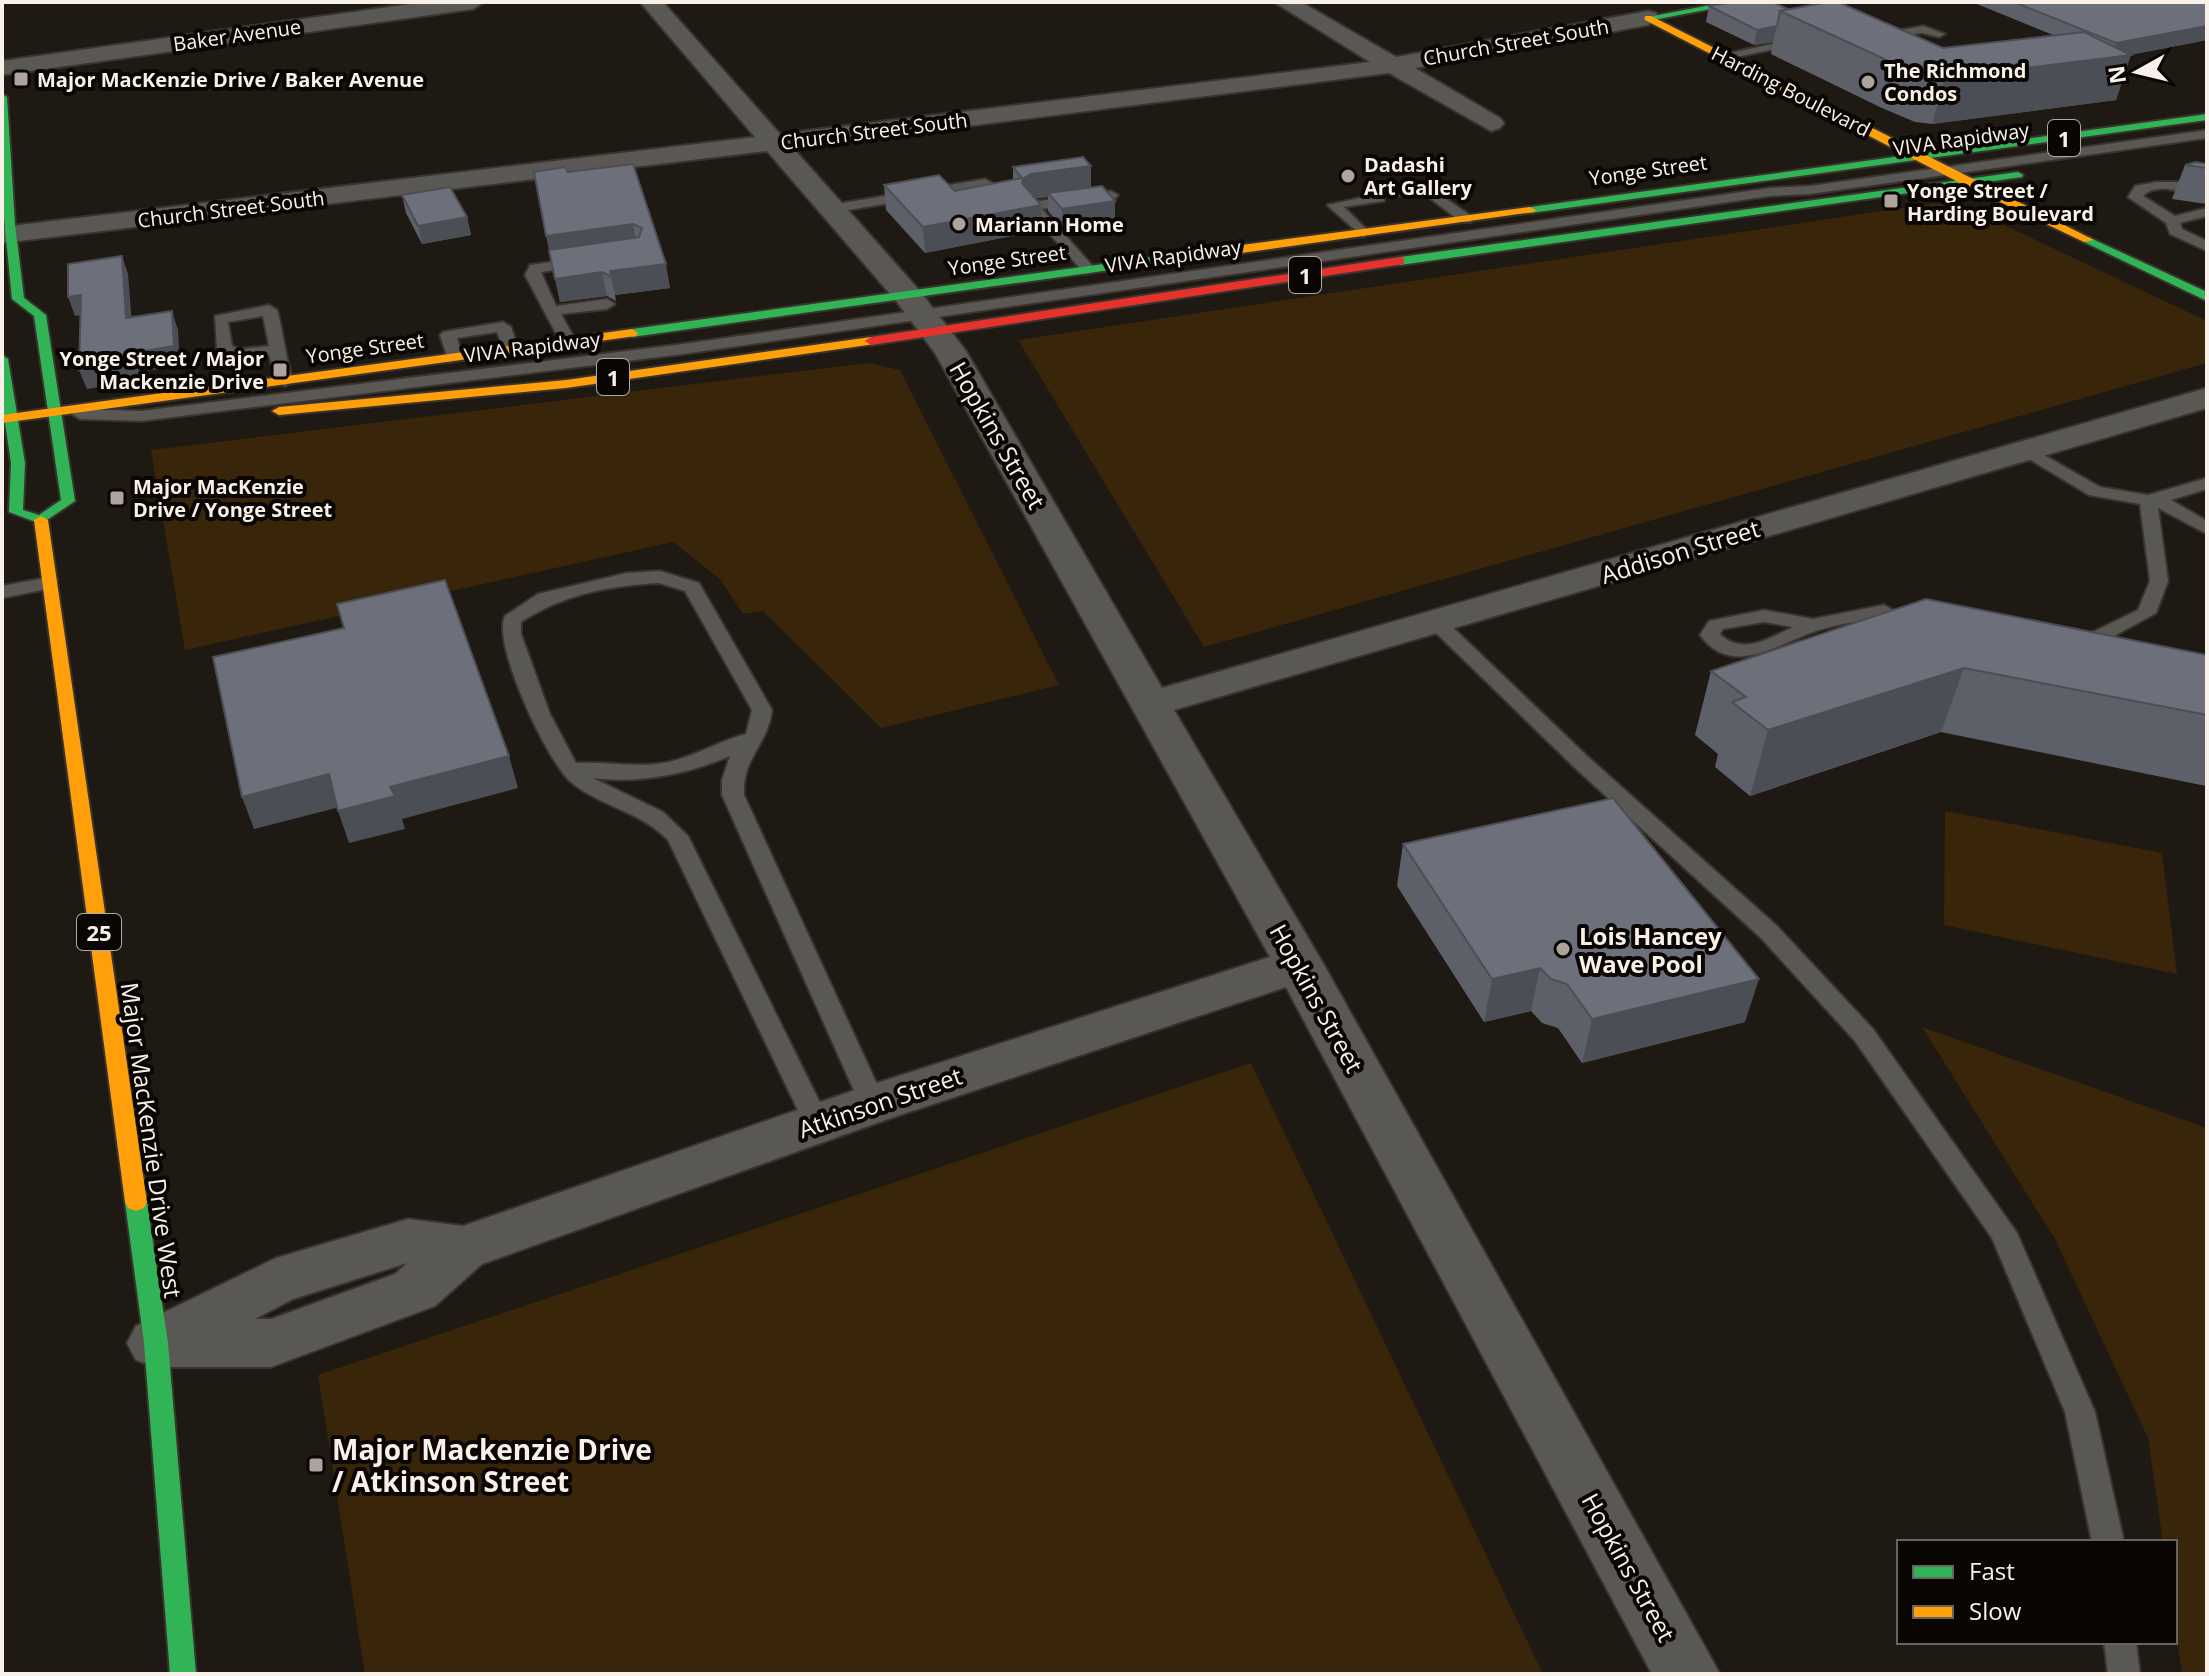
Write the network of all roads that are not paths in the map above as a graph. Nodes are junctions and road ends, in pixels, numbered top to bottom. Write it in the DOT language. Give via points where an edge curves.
graph roads {
  1 [pos="473,2"];
  2 [pos="651,2"];
  3 [pos="1285,2"];
  4 [pos="1303,2"];
  5 [pos="1616,2"];
  6 [pos="1742,2"];
  7 [pos="1648,18"];
  8 [pos="1939,34"];
  9 [pos="1812,39"];
  10 [pos="1892,50"];
  11 [pos="1722,56"];
  12 [pos="1394,64"];
  13 [pos="2,68"];
  14 [pos="2,97"];
  15 [pos="2207,117"];
  16 [pos="1491,123"];
  17 [pos="2207,127"];
  18 [pos="2207,134"];
  19 [pos="774,143"];
  20 [pos="2207,146"];
  21 [pos="1934,164"];
  22 [pos="1966,182"];
  23 [pos="985,183"];
  24 [pos="2202,194"];
  25 [pos="1111,195"];
  26 [pos="831,209"];
  27 [pos="2207,212"];
  28 [pos="1466,219"];
  29 [pos="2173,221"];
  30 [pos="1363,233"];
  31 [pos="5,235"];
  32 [pos="2207,247"];
  33 [pos="594,260"];
  34 [pos="1090,271"];
  35 [pos="2202,290"];
  36 [pos="18,299"];
  37 [pos="607,304"];
  38 [pos="553,311"];
  39 [pos="922,314"];
  40 [pos="2,319"];
  41 [pos="569,343"];
  42 [pos="275,350"];
  43 [pos="2,359"];
  44 [pos="285,381"];
  45 [pos="344,393"];
  46 [pos="2207,398"];
  47 [pos="290,410"];
  48 [pos="59,413"];
  49 [pos="6,418"];
  50 [pos="62,433"];
  51 [pos="8,440"];
  52 [pos="2030,452"];
  53 [pos="2207,483"];
  54 [pos="2148,501"];
  55 [pos="41,520"];
  56 [pos="2207,529"];
  57 [pos="50,583"];
  58 [pos="2,592"];
  59 [pos="1437,623"];
  60 [pos="1813,625"];
  61 [pos="1930,633"];
  62 [pos="2054,644"];
  63 [pos="1153,703"];
  64 [pos="759,733"];
  65 [pos="567,767"];
  66 [pos="1300,965"];
  67 [pos="873,1104"];
  68 [pos="817,1123"];
  69 [pos="156,1343"];
  70 [pos="2108,1540"];
  71 [pos="2120,1644"];
  72 [pos="183,1674"];
  73 [pos="1687,1674"];
  74 [pos="2124,1674"];
  1 -- 13 [label="street, Baker Avenue"];
  2 -- 19 [label="street, Hopkins Street"];
  3 -- 12 [label="street"];
  4 -- 12 [label="street" via="1380,49"];
  5 -- 7 [label="street, Harding Boulevard"];
  6 -- 7 [label="main road, Church Street South"];
  7 -- 11 [label="main road, Harding Boulevard"];
  7 -- 12 [label="street, Church Street South"];
  8 -- 10 [label="lane" via="1923,29 1866,37"];
  9 -- 11 [label="lane"];
  11 -- 21 [label="main road, Harding Boulevard"];
  12 -- 16 [label="street"];
  12 -- 19 [label="street, Church Street South"];
  14 -- 31 [label="main road"];
  15 -- 21 [label="main road, Yonge Street / 1"];
  17 -- 21 [label="lane, VIVA Rapidway"];
  18 -- 21 [label="lane, VIVA Rapidway"];
  19 -- 26 [label="street, Hopkins Street"];
  19 -- 31 [label="street, Church Street South"];
  20 -- 22 [label="main road, Yonge Street / 1"];
  21 -- 22 [label="main road, Harding Boulevard"];
  21 -- 28 [label="main road, Yonge Street / 1"];
  21 -- 39 [label="lane, VIVA Rapidway" via="1792,192"];
  22 -- 35 [label="main road, Harding Boulevard"];
  22 -- 39 [label="main road, Yonge Street / 1"];
  23 -- 26 [label="lane"];
  24 -- 29 [label="lane" via="2161,184 2140,189 2135,197"];
  25 -- 34 [label="lane" via="1032,206"];
  26 -- 39 [label="street, Hopkins Street"];
  27 -- 29 [label="lane"];
  28 -- 30 [label="main road, Yonge Street / 1"];
  28 -- 30 [label="lane" via="1425,188 1334,205"];
  29 -- 32 [label="lane" via="2175,231"];
  30 -- 34 [label="main road, Yonge Street / 1"];
  31 -- 36 [label="main road"];
  33 -- 38 [label="lane" via="535,268 532,275"];
  34 -- 39 [label="main road, Yonge Street / 1"];
  36 -- 40 [label="main road"];
  36 -- 48 [label="main road" via="40,315"];
  37 -- 38 [label="lane"];
  38 -- 41 [label="lane"];
  39 -- 41 [label="main road, Yonge Street / 1"];
  39 -- 45 [label="lane, VIVA Rapidway"];
  39 -- 47 [label="main road, Yonge Street / 1" via="566,384"];
  39 -- 63 [label="street, Hopkins Street" via="950,351"];
  41 -- 44 [label="main road, Yonge Street / 1"];
  42 -- 44 [label="lane"];
  43 -- 49 [label="main road"];
  44 -- 48 [label="main road, Yonge Street / 1"];
  45 -- 47 [label="lane, VIVA Rapidway"];
  45 -- 48 [label="lane, VIVA Rapidway" via="141,416"];
  46 -- 52 [label="street, Addison Street"];
  47 -- 50 [label="main road, Yonge Street / 1"];
  48 -- 49 [label="main road, Yonge Street / 1"];
  48 -- 50 [label="main road"];
  49 -- 51 [label="main road"];
  50 -- 51 [label="main road, Yonge Street / 1"];
  50 -- 55 [label="main road" via="68,501"];
  51 -- 55 [label="main road" via="18,463 16,512"];
  52 -- 54 [label="lane" via="2095,491"];
  52 -- 59 [label="street, Addison Street"];
  53 -- 54 [label="lane"];
  54 -- 56 [label="lane" via="2167,504"];
  54 -- 62 [label="lane" via="2159,581 2146,613 2096,638"];
  55 -- 57 [label="main road, Major MacKenzie Drive West / 25"];
  57 -- 58 [label="lane"];
  57 -- 69 [label="main road, Major MacKenzie Drive West / 25"];
  59 -- 63 [label="street, Addison Street"];
  59 -- 70 [label="lane" via="1769,932 1864,1035 2003,1233 2080,1412"];
  60 -- 61 [label="lane" via="1884,611 1902,625"];
  63 -- 66 [label="street, Hopkins Street"];
  64 -- 65 [label="lane" via="703,760 638,773"];
  64 -- 65 [label="lane" via="762,710 692,587 660,577 627,579 545,598 512,620 511,634"];
  64 -- 67 [label="lane" via="736,760 730,775 733,795"];
  65 -- 68 [label="lane" via="583,780 648,809 677,836"];
  66 -- 67 [label="street, Atkinson Street"];
  66 -- 73 [label="street, Hopkins Street"];
  67 -- 68 [label="street, Atkinson Street"];
  68 -- 69 [label="street, Atkinson Street" via="463,1248 415,1290 271,1343"];
  69 -- 72 [label="main road, Major MacKenzie Drive West / 25"];
  71 -- 74 [label="lane"];
}
